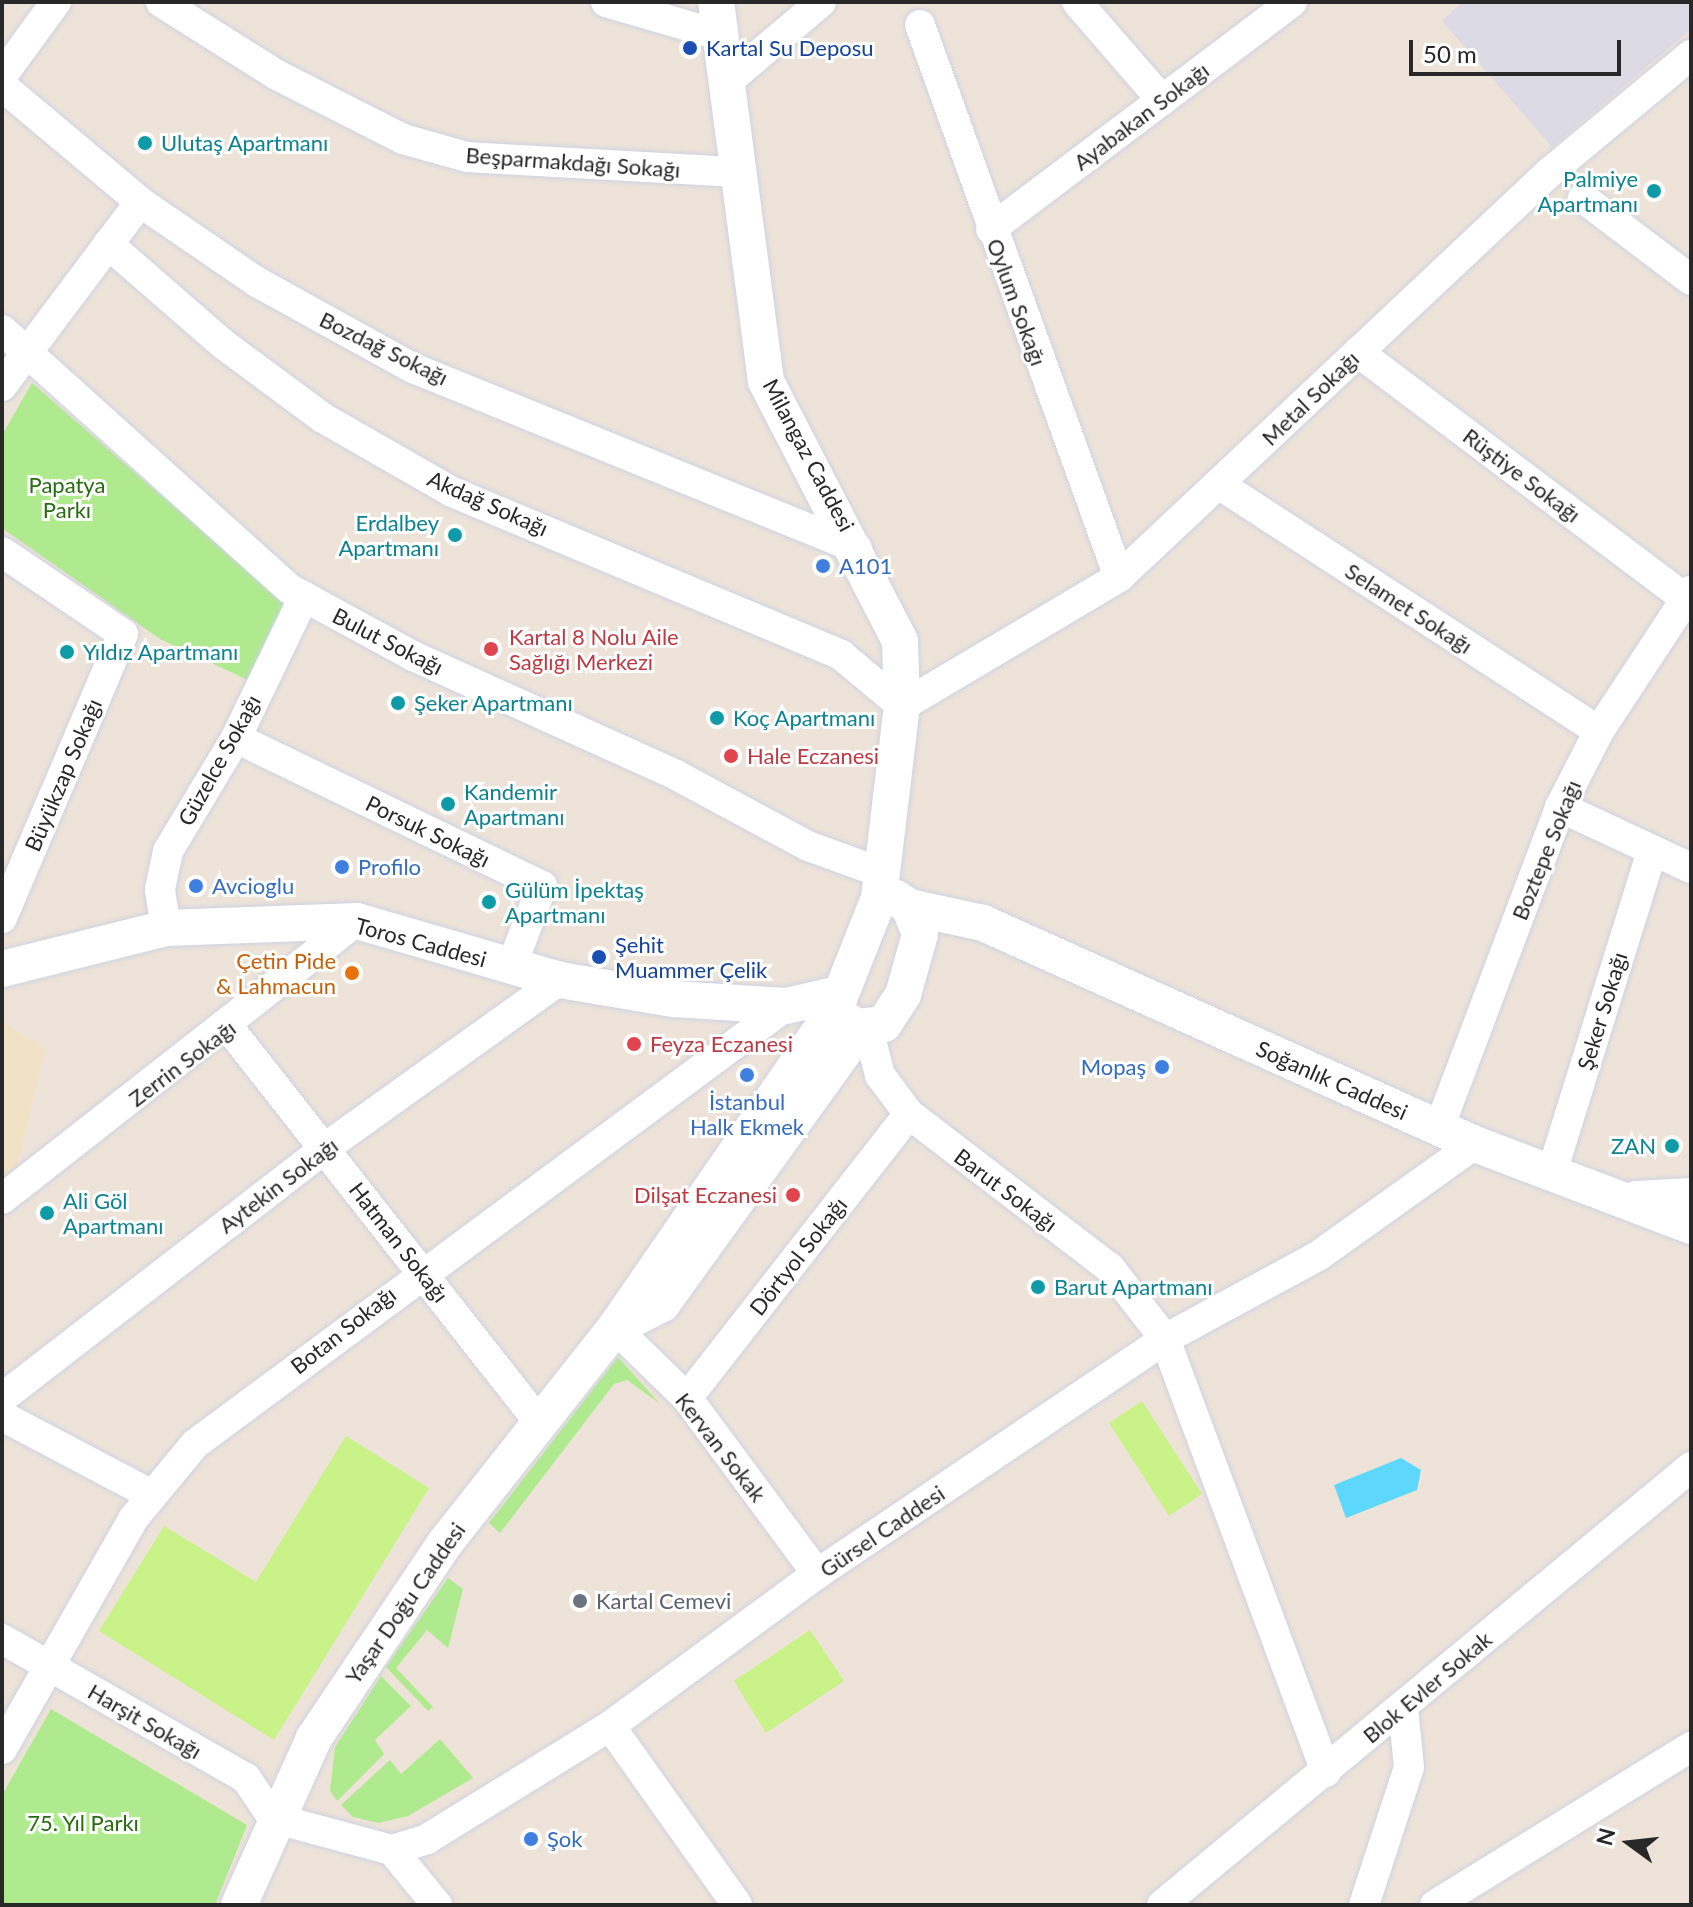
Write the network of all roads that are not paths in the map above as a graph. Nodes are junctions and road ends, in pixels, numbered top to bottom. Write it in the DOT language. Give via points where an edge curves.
graph roads {
  1 [pos="56,2"];
  2 [pos="161,2"];
  3 [pos="606,2"];
  4 [pos="821,2"];
  5 [pos="1077,2"];
  6 [pos="1292,2"];
  7 [pos="719,19"];
  8 [pos="920,25"];
  9 [pos="1691,55"];
  10 [pos="2,76"];
  11 [pos="728,81"];
  12 [pos="2,86"];
  13 [pos="1162,100"];
  14 [pos="736,172"];
  15 [pos="1583,198"];
  16 [pos="140,202"];
  17 [pos="991,229"];
  18 [pos="108,244"];
  19 [pos="1691,280"];
  20 [pos="2,330"];
  21 [pos="25,352"];
  22 [pos="1358,352"];
  23 [pos="2,386"];
  24 [pos="1220,485"];
  25 [pos="857,548"];
  26 [pos="2,552"];
  27 [pos="1119,577"];
  28 [pos="1688,595"];
  29 [pos="304,597"];
  30 [pos="902,706"];
  31 [pos="1599,731"];
  32 [pos="236,738"];
  33 [pos="1560,807"];
  34 [pos="1652,850"];
  35 [pos="1691,868"];
  36 [pos="897,903"];
  37 [pos="2,918"];
  38 [pos="357,921"];
  39 [pos="166,928"];
  40 [pos="511,967"];
  41 [pos="2,969"];
  42 [pos="560,980"];
  43 [pos="786,1006"];
  44 [pos="851,1015"];
  45 [pos="229,1028"];
  46 [pos="909,1114"];
  47 [pos="1439,1128"];
  48 [pos="1475,1144"];
  49 [pos="325,1148"];
  50 [pos="1552,1172"];
  51 [pos="1691,1196"];
  52 [pos="2,1199"];
  53 [pos="1626,1200"];
  54 [pos="1691,1226"];
  55 [pos="421,1270"];
  56 [pos="615,1328"];
  57 [pos="1165,1339"];
  58 [pos="2,1398"];
  59 [pos="687,1398"];
  60 [pos="2,1416"];
  61 [pos="538,1421"];
  62 [pos="1691,1467"];
  63 [pos="150,1494"];
  64 [pos="817,1574"];
  65 [pos="2,1639"];
  66 [pos="49,1665"];
  67 [pos="1403,1708"];
  68 [pos="610,1726"];
  69 [pos="1691,1747"];
  70 [pos="2,1749"];
  71 [pos="1326,1772"];
  72 [pos="273,1818"];
  73 [pos="392,1850"];
  74 [pos="239,1905"];
  75 [pos="437,1905"];
  76 [pos="737,1905"];
  77 [pos="1162,1905"];
  78 [pos="1364,1905"];
  79 [pos="1435,1905"];
  1 -- 10 [label="street"];
  2 -- 14 [label="street, Beşparmakdağı Sokağı" via="277,75 403,139 467,157"];
  3 -- 7 [label="street"];
  4 -- 11 [label="street"];
  5 -- 13 [label="street"];
  6 -- 13 [label="street, Ayabakan Sokağı"];
  7 -- 11 [label="street, Milangaz Caddesi"];
  8 -- 17 [label="street, Oylum Sokağı"];
  9 -- 22 [label="street, Metal Sokağı" via="1550,172"];
  11 -- 14 [label="street, Milangaz Caddesi"];
  12 -- 16 [label="street, Bozdağ Sokağı"];
  13 -- 17 [label="street, Ayabakan Sokağı"];
  14 -- 25 [label="street, Milangaz Caddesi" via="766,381"];
  15 -- 19 [label="street"];
  16 -- 18 [label="street"];
  16 -- 25 [label="street, Bozdağ Sokağı" via="257,282 413,368"];
  17 -- 27 [label="street, Oylum Sokağı"];
  18 -- 21 [label="street"];
  18 -- 30 [label="street, Akdağ Sokağı" via="223,344 323,418 452,492 841,655"];
  20 -- 21 [label="street, Bulut Sokağı"];
  21 -- 23 [label="street"];
  21 -- 29 [label="street, Bulut Sokağı" via="185,501"];
  22 -- 24 [label="street, Metal Sokağı"];
  22 -- 28 [label="street, Rüştiye Sokağı"];
  24 -- 27 [label="street, Metal Sokağı"];
  24 -- 31 [label="street, Selamet Sokağı"];
  25 -- 30 [label="street, Milangaz Caddesi" via="900,641"];
  26 -- 37 [label="street, Büyükzap Sokağı" via="123,634"];
  27 -- 30 [label="street, Metal Sokağı"];
  28 -- 31 [label="street, Boztepe Sokağı"];
  29 -- 32 [label="street, Güzelce Sokağı"];
  29 -- 36 [label="street, Bulut Sokağı" via="808,846"];
  30 -- 36 [label="street, Milangaz Caddesi"];
  31 -- 33 [label="street, Boztepe Sokağı"];
  32 -- 39 [label="street, Güzelce Sokağı" via="168,851 160,889"];
  32 -- 40 [label="street, Porsuk Sokağı" via="542,886"];
  33 -- 34 [label="street"];
  33 -- 47 [label="street, Boztepe Sokağı"];
  34 -- 35 [label="street"];
  34 -- 50 [label="street, Şeker Sokağı"];
  36 -- 44 [label="street"];
  36 -- 44 [label="street" via="903,995 884,1024"];
  36 -- 47 [label="street, Soğanlık Caddesi" via="983,923"];
  38 -- 39 [label="street, Toros Caddesi"];
  38 -- 40 [label="street, Toros Caddesi"];
  38 -- 45 [label="street, Zerrin Sokağı"];
  39 -- 41 [label="street, Toros Caddesi"];
  40 -- 42 [label="street, Toros Caddesi"];
  42 -- 43 [label="street, Toros Caddesi"];
  42 -- 49 [label="street, Aytekin Sokağı"];
  43 -- 44 [label="street, Toros Caddesi"];
  43 -- 55 [label="street, Botan Sokağı"];
  44 -- 46 [label="street, Barut Sokağı" via="880,1075"];
  44 -- 56 [label="street, Yaşar Doğu Caddesi"];
  45 -- 49 [label="street, Hatman Sokağı"];
  45 -- 52 [label="street, Zerrin Sokağı"];
  46 -- 57 [label="street, Barut Sokağı" via="1110,1268"];
  46 -- 59 [label="street, Dörtyol Sokağı"];
  47 -- 48 [label="street, Soğanlık Caddesi"];
  48 -- 50 [label="street, Soğanlık Caddesi"];
  48 -- 57 [label="street, Gürsel Caddesi" via="1318,1256"];
  49 -- 55 [label="street, Hatman Sokağı"];
  49 -- 58 [label="street, Aytekin Sokağı"];
  50 -- 53 [label="street, Soğanlık Caddesi"];
  51 -- 53 [label="street, Soğanlık Caddesi"];
  53 -- 54 [label="street"];
  55 -- 61 [label="street, Hatman Sokağı"];
  55 -- 63 [label="street, Botan Sokağı" via="195,1444"];
  56 -- 59 [label="street, Kervan Sokak"];
  56 -- 61 [label="street, Yaşar Doğu Caddesi"];
  57 -- 64 [label="street, Gürsel Caddesi"];
  57 -- 71 [label="street, Barut Sokağı"];
  59 -- 64 [label="street, Kervan Sokak"];
  60 -- 63 [label="street"];
  61 -- 72 [label="street, Yaşar Doğu Caddesi" via="314,1738"];
  62 -- 67 [label="street, Blok Evler Sokak"];
  63 -- 66 [label="street, Botan Sokağı"];
  64 -- 68 [label="street, Gürsel Caddesi"];
  65 -- 66 [label="street, Harşit Sokağı"];
  66 -- 70 [label="street, Botan Sokağı"];
  66 -- 72 [label="street, Harşit Sokağı" via="246,1778"];
  67 -- 71 [label="street, Blok Evler Sokak"];
  67 -- 78 [label="street" via="1409,1767"];
  68 -- 73 [label="street, Gürsel Caddesi" via="427,1839"];
  68 -- 76 [label="street"];
  69 -- 79 [label="street"];
  71 -- 77 [label="street, Blok Evler Sokak"];
  72 -- 73 [label="street"];
  72 -- 74 [label="street, Yaşar Doğu Caddesi"];
  73 -- 75 [label="street"];
}
